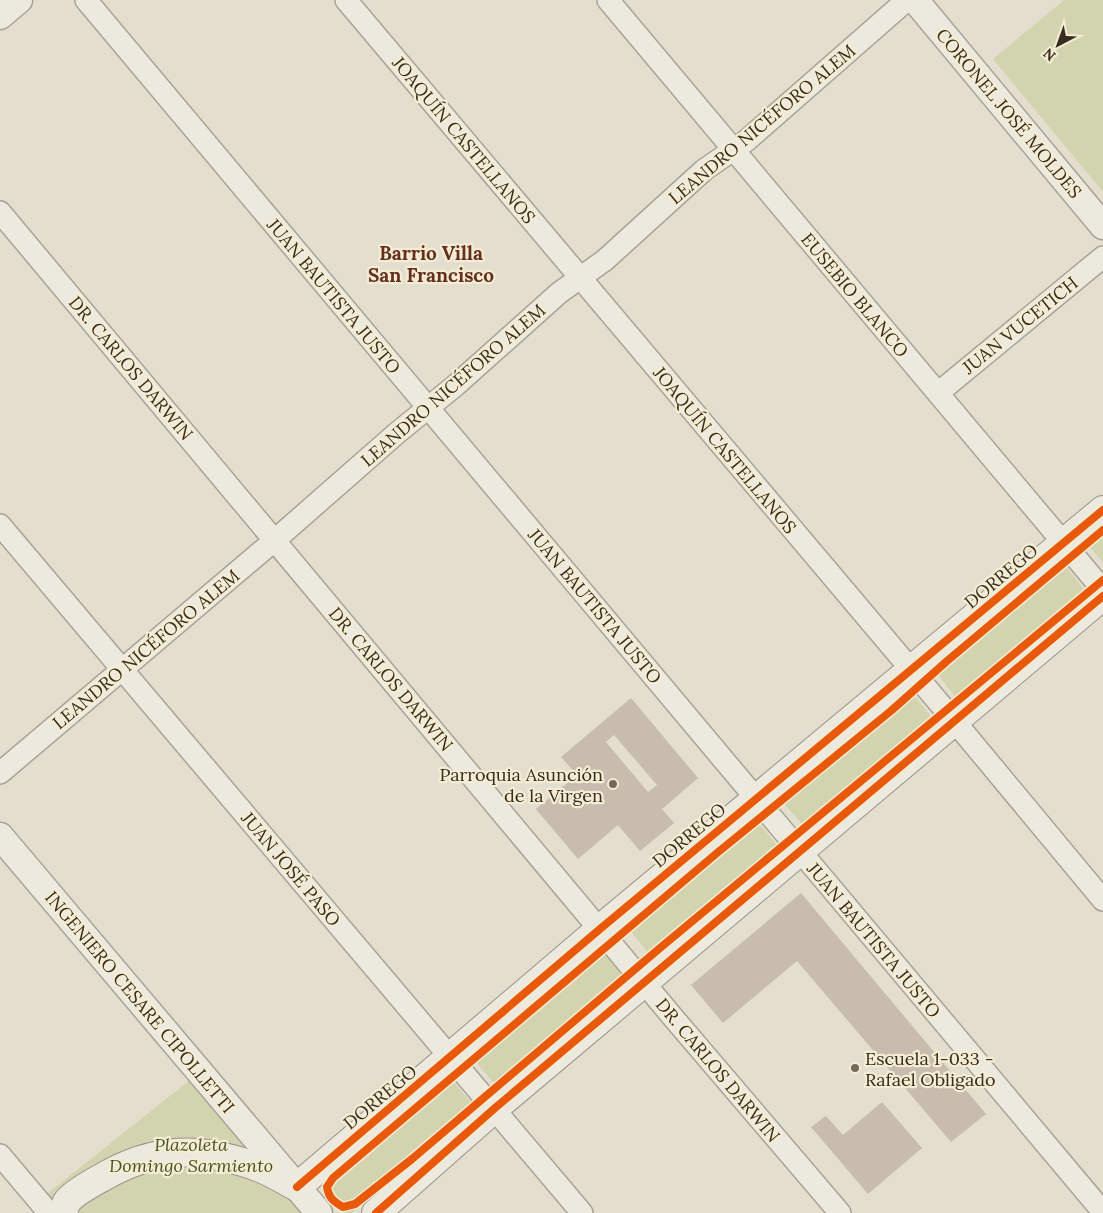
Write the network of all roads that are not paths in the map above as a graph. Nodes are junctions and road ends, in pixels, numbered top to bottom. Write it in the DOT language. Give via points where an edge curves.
graph roads {
  1 [pos="20,0"];
  2 [pos="86,0"];
  3 [pos="346,0"];
  4 [pos="608,0"];
  5 [pos="908,0"];
  6 [pos="916,0"];
  7 [pos="0,16"];
  8 [pos="733,151"];
  9 [pos="0,212"];
  10 [pos="1103,226"];
  11 [pos="1103,257"];
  12 [pos="579,278"];
  13 [pos="938,393"];
  14 [pos="428,407"];
  15 [pos="1103,510"];
  16 [pos="0,525"];
  17 [pos="274,540"];
  18 [pos="1064,543"];
  19 [pos="1103,590"];
  20 [pos="1103,596"];
  21 [pos="122,670"];
  22 [pos="911,670"];
  23 [pos="954,721"];
  24 [pos="0,773"];
  25 [pos="756,799"];
  26 [pos="0,836"];
  27 [pos="800,851"];
  28 [pos="1103,900"];
  29 [pos="600,929"];
  30 [pos="644,982"];
  31 [pos="451,1057"];
  32 [pos="494,1108"];
  33 [pos="0,1155"];
  34 [pos="297,1187"];
  35 [pos="1103,1212"];
  36 [pos="49,1213"];
  37 [pos="63,1213"];
  38 [pos="319,1213"];
  39 [pos="376,1213"];
  40 [pos="582,1213"];
  41 [pos="840,1213"];
  1 -- 7 [label="street"];
  2 -- 14 [label="street, JUAN BAUTISTA JUSTO"];
  3 -- 12 [label="street, JOAQUÍN CASTELLANOS"];
  4 -- 8 [label="street, EUSEBIO BLANCO"];
  5 -- 8 [label="street, LEANDRO NICÉFORO ALEM"];
  6 -- 10 [label="street, CORONEL JOSÉ MOLDES"];
  8 -- 12 [label="street, LEANDRO NICÉFORO ALEM" via="704,170 605,260"];
  8 -- 13 [label="street, EUSEBIO BLANCO"];
  9 -- 17 [label="street, DR. CARLOS DARWIN"];
  11 -- 13 [label="street, JUAN VUCETICH"];
  12 -- 14 [label="street, LEANDRO NICÉFORO ALEM"];
  12 -- 22 [label="street, JOAQUÍN CASTELLANOS"];
  13 -- 18 [label="street, EUSEBIO BLANCO"];
  14 -- 17 [label="street, LEANDRO NICÉFORO ALEM"];
  14 -- 25 [label="street, JUAN BAUTISTA JUSTO"];
  15 -- 18 [label="main road, DORREGO"];
  16 -- 21 [label="street, JUAN JOSÉ PASO"];
  17 -- 21 [label="street, LEANDRO NICÉFORO ALEM"];
  17 -- 29 [label="street, DR. CARLOS DARWIN"];
  18 -- 19 [label="street, EUSEBIO BLANCO"];
  18 -- 22 [label="main road, DORREGO"];
  20 -- 23 [label="main road"];
  21 -- 24 [label="street, LEANDRO NICÉFORO ALEM"];
  21 -- 31 [label="street, JUAN JOSÉ PASO"];
  22 -- 23 [label="street, JOAQUÍN CASTELLANOS"];
  22 -- 25 [label="main road, DORREGO"];
  23 -- 27 [label="main road"];
  23 -- 28 [label="street, JOAQUÍN CASTELLANOS"];
  25 -- 27 [label="street, JUAN BAUTISTA JUSTO"];
  25 -- 29 [label="main road, DORREGO"];
  26 -- 34 [label="street, INGENIERO CESARE CIPOLLETTI"];
  27 -- 30 [label="main road"];
  27 -- 35 [label="street, JUAN BAUTISTA JUSTO"];
  29 -- 30 [label="street, DR. CARLOS DARWIN"];
  29 -- 31 [label="main road, DORREGO"];
  30 -- 32 [label="main road"];
  30 -- 41 [label="street, DR. CARLOS DARWIN"];
  31 -- 32 [label="street, JUAN JOSÉ PASO"];
  31 -- 34 [label="main road, DORREGO"];
  32 -- 39 [label="main road"];
  32 -- 40 [label="street, JUAN JOSÉ PASO"];
  33 -- 36 [label="street"];
  34 -- 37 [label="main road" via="261,1168 222,1157 188,1152 163,1153 126,1164 89,1185 67,1201"];
  34 -- 38 [label="street, INGENIERO CESARE CIPOLLETTI"];
}
